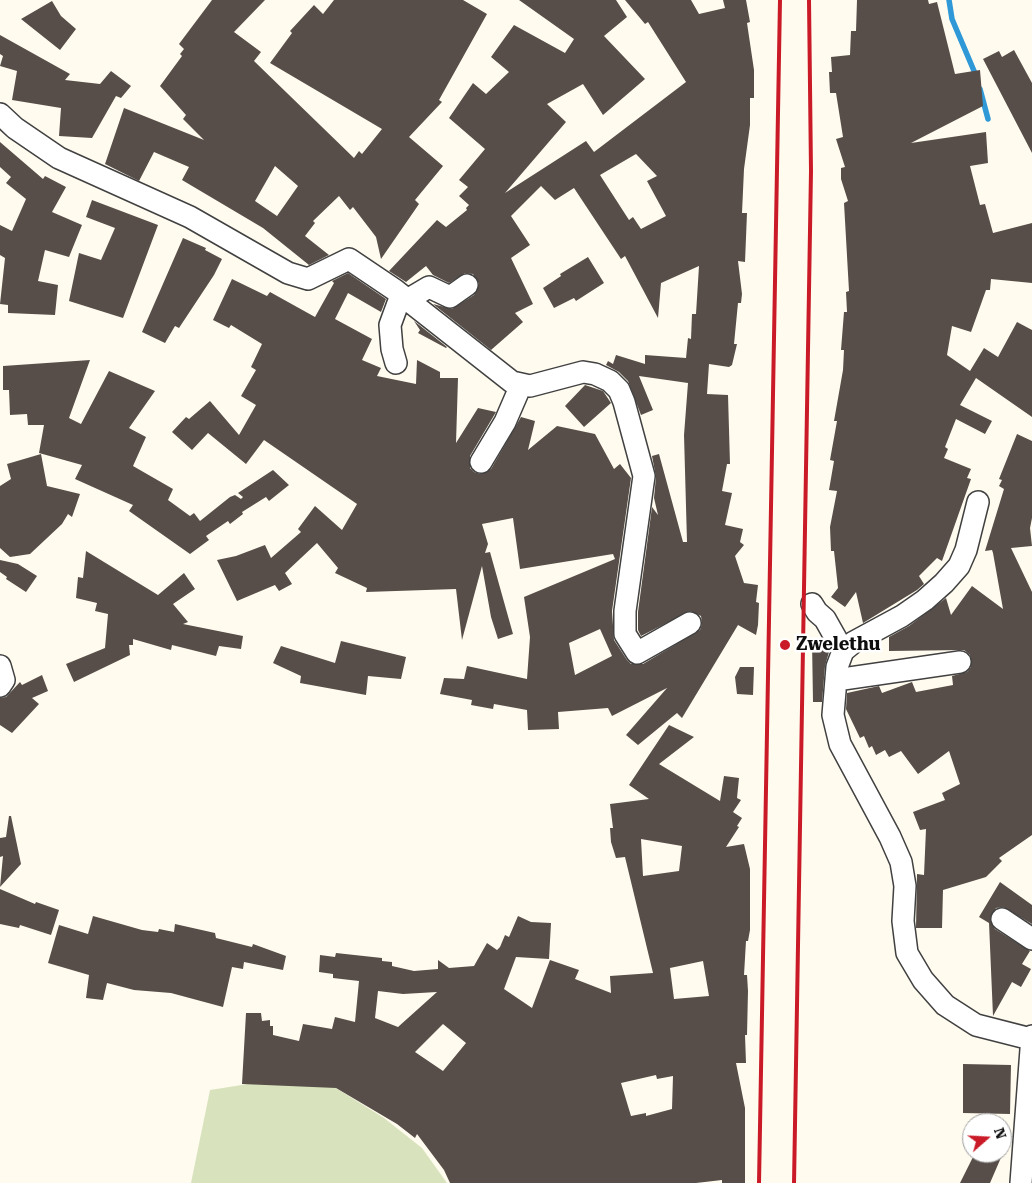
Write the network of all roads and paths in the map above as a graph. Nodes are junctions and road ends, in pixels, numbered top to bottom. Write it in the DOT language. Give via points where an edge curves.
graph roads {
  1 [pos="0,114"];
  2 [pos="467,285"];
  3 [pos="404,297"];
  4 [pos="396,363"];
  5 [pos="521,385"];
  6 [pos="480,462"];
  7 [pos="978,502"];
  8 [pos="812,604"];
  9 [pos="690,623"];
  10 [pos="843,651"];
  11 [pos="960,662"];
  12 [pos="0,666"];
  13 [pos="836,680"];
  14 [pos="0,686"];
  15 [pos="1002,920"];
  16 [pos="1032,939"];
  17 [pos="1031,1038"];
  18 [pos="1021,1183"];
  1 -- 3 [label="street" via="60,158 190,217 288,273 308,280 349,259"];
  2 -- 3 [label="street" via="450,297 429,287"];
  3 -- 4 [label="street" via="390,325"];
  3 -- 5 [label="street" via="500,373"];
  5 -- 6 [label="street" via="506,422"];
  5 -- 9 [label="street" via="546,384 583,372 610,381 619,390 644,476 625,610 626,634 637,653"];
  7 -- 10 [label="street" via="966,550 959,566 944,583 902,616"];
  8 -- 10 [label="street" via="825,619"];
  10 -- 13 [label="street"];
  11 -- 13 [label="street"];
  12 -- 14 [label="street" via="4,680"];
  13 -- 17 [label="street" via="833,715 840,744 901,862 907,953 923,980 945,1005 976,1025"];
  15 -- 16 [label="street"];
  17 -- 18 [label="street"];
}
